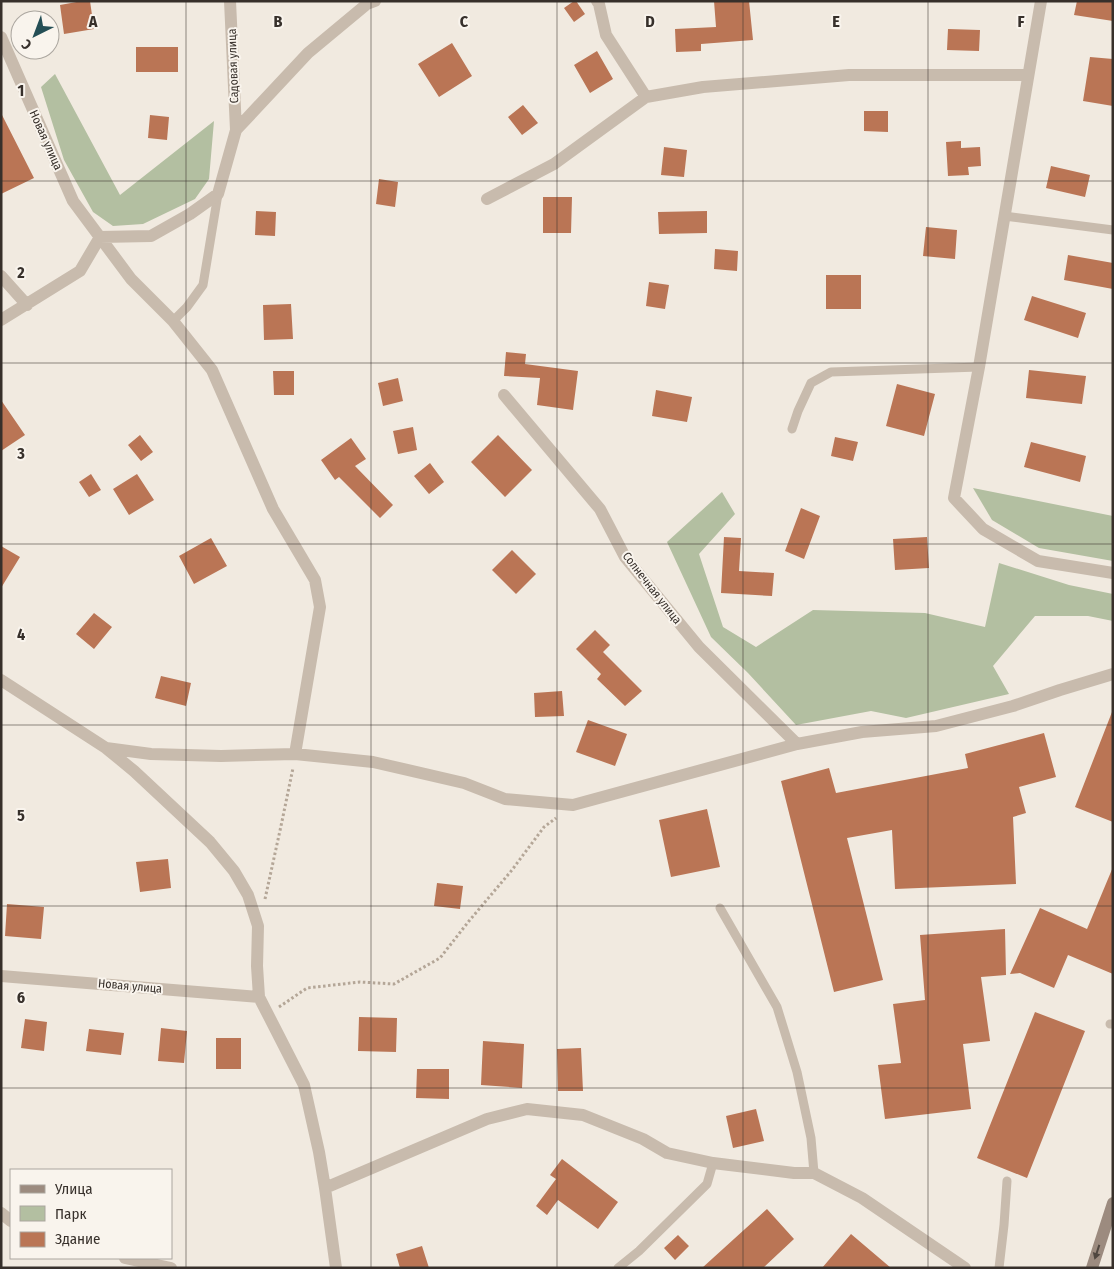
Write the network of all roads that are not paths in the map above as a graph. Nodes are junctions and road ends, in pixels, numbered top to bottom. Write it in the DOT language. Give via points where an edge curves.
graph roads {
  1 [pos="230,1"];
  2 [pos="375,1"];
  3 [pos="597,1"];
  4 [pos="1041,1"];
  5 [pos="1,37"];
  6 [pos="1028,74"];
  7 [pos="646,97"];
  8 [pos="236,130"];
  9 [pos="218,194"];
  10 [pos="487,199"];
  11 [pos="1004,216"];
  12 [pos="1113,230"];
  13 [pos="100,237"];
  14 [pos="1,276"];
  15 [pos="27,305"];
  16 [pos="1,320"];
  17 [pos="173,321"];
  18 [pos="979,367"];
  19 [pos="504,394"];
  20 [pos="792,429"];
  21 [pos="1113,573"];
  22 [pos="1113,674"];
  23 [pos="1,680"];
  24 [pos="797,744"];
  25 [pos="106,748"];
  26 [pos="295,754"];
  27 [pos="720,908"];
  28 [pos="1,976"];
  29 [pos="259,997"];
  30 [pos="713,1163"];
  31 [pos="814,1173"];
  32 [pos="1007,1181"];
  33 [pos="325,1188"];
  34 [pos="1113,1203"];
  35 [pos="130,1259"];
  36 [pos="333,1267"];
  37 [pos="171,1268"];
  38 [pos="618,1268"];
  39 [pos="965,1268"];
  40 [pos="999,1268"];
  41 [pos="1092,1268"];
  1 -- 8 [label="street, Садовая улица"];
  2 -- 8 [label="street" via="367,4 308,53"];
  3 -- 7 [label="street" via="606,35"];
  4 -- 6 [label="street"];
  5 -- 13 [label="street, Новая улица" via="73,201"];
  6 -- 7 [label="street" via="849,75 703,87"];
  6 -- 11 [label="street"];
  7 -- 10 [label="street" via="554,164"];
  8 -- 9 [label="street"];
  9 -- 13 [label="street" via="152,236"];
  9 -- 17 [label="lane" via="203,285"];
  11 -- 12 [label="lane"];
  11 -- 18 [label="street"];
  13 -- 15 [label="street" via="80,271"];
  13 -- 17 [label="street, Новая улица" via="131,279"];
  14 -- 15 [label="street"];
  15 -- 16 [label="street"];
  17 -- 26 [label="street, Новая улица" via="212,370 273,509 315,580 320,607"];
  18 -- 20 [label="lane" via="831,372 811,384"];
  18 -- 21 [label="street" via="954,498 983,530 1038,561"];
  19 -- 24 [label="street, Солнечная улица" via="600,509 625,557 699,647"];
  22 -- 24 [label="street" via="1013,706 936,726 862,732"];
  23 -- 25 [label="street"];
  24 -- 26 [label="street" via="573,805 505,799 464,782 374,762"];
  25 -- 26 [label="street" via="151,754 212,756"];
  25 -- 29 [label="street" via="210,842 234,871 248,895 258,926"];
  27 -- 31 [label="lane" via="777,1007 797,1072 811,1138"];
  28 -- 29 [label="street, Новая улица"];
  29 -- 33 [label="street" via="304,1085"];
  30 -- 31 [label="street"];
  30 -- 33 [label="street" via="667,1153 644,1139 583,1115 527,1109 487,1119"];
  30 -- 38 [label="lane" via="707,1184"];
  31 -- 39 [label="street" via="862,1198"];
  32 -- 40 [label="lane"];
  33 -- 36 [label="street"];
  34 -- 41 [label="main road, one-way"];
  35 -- 37 [label="street"];
}
